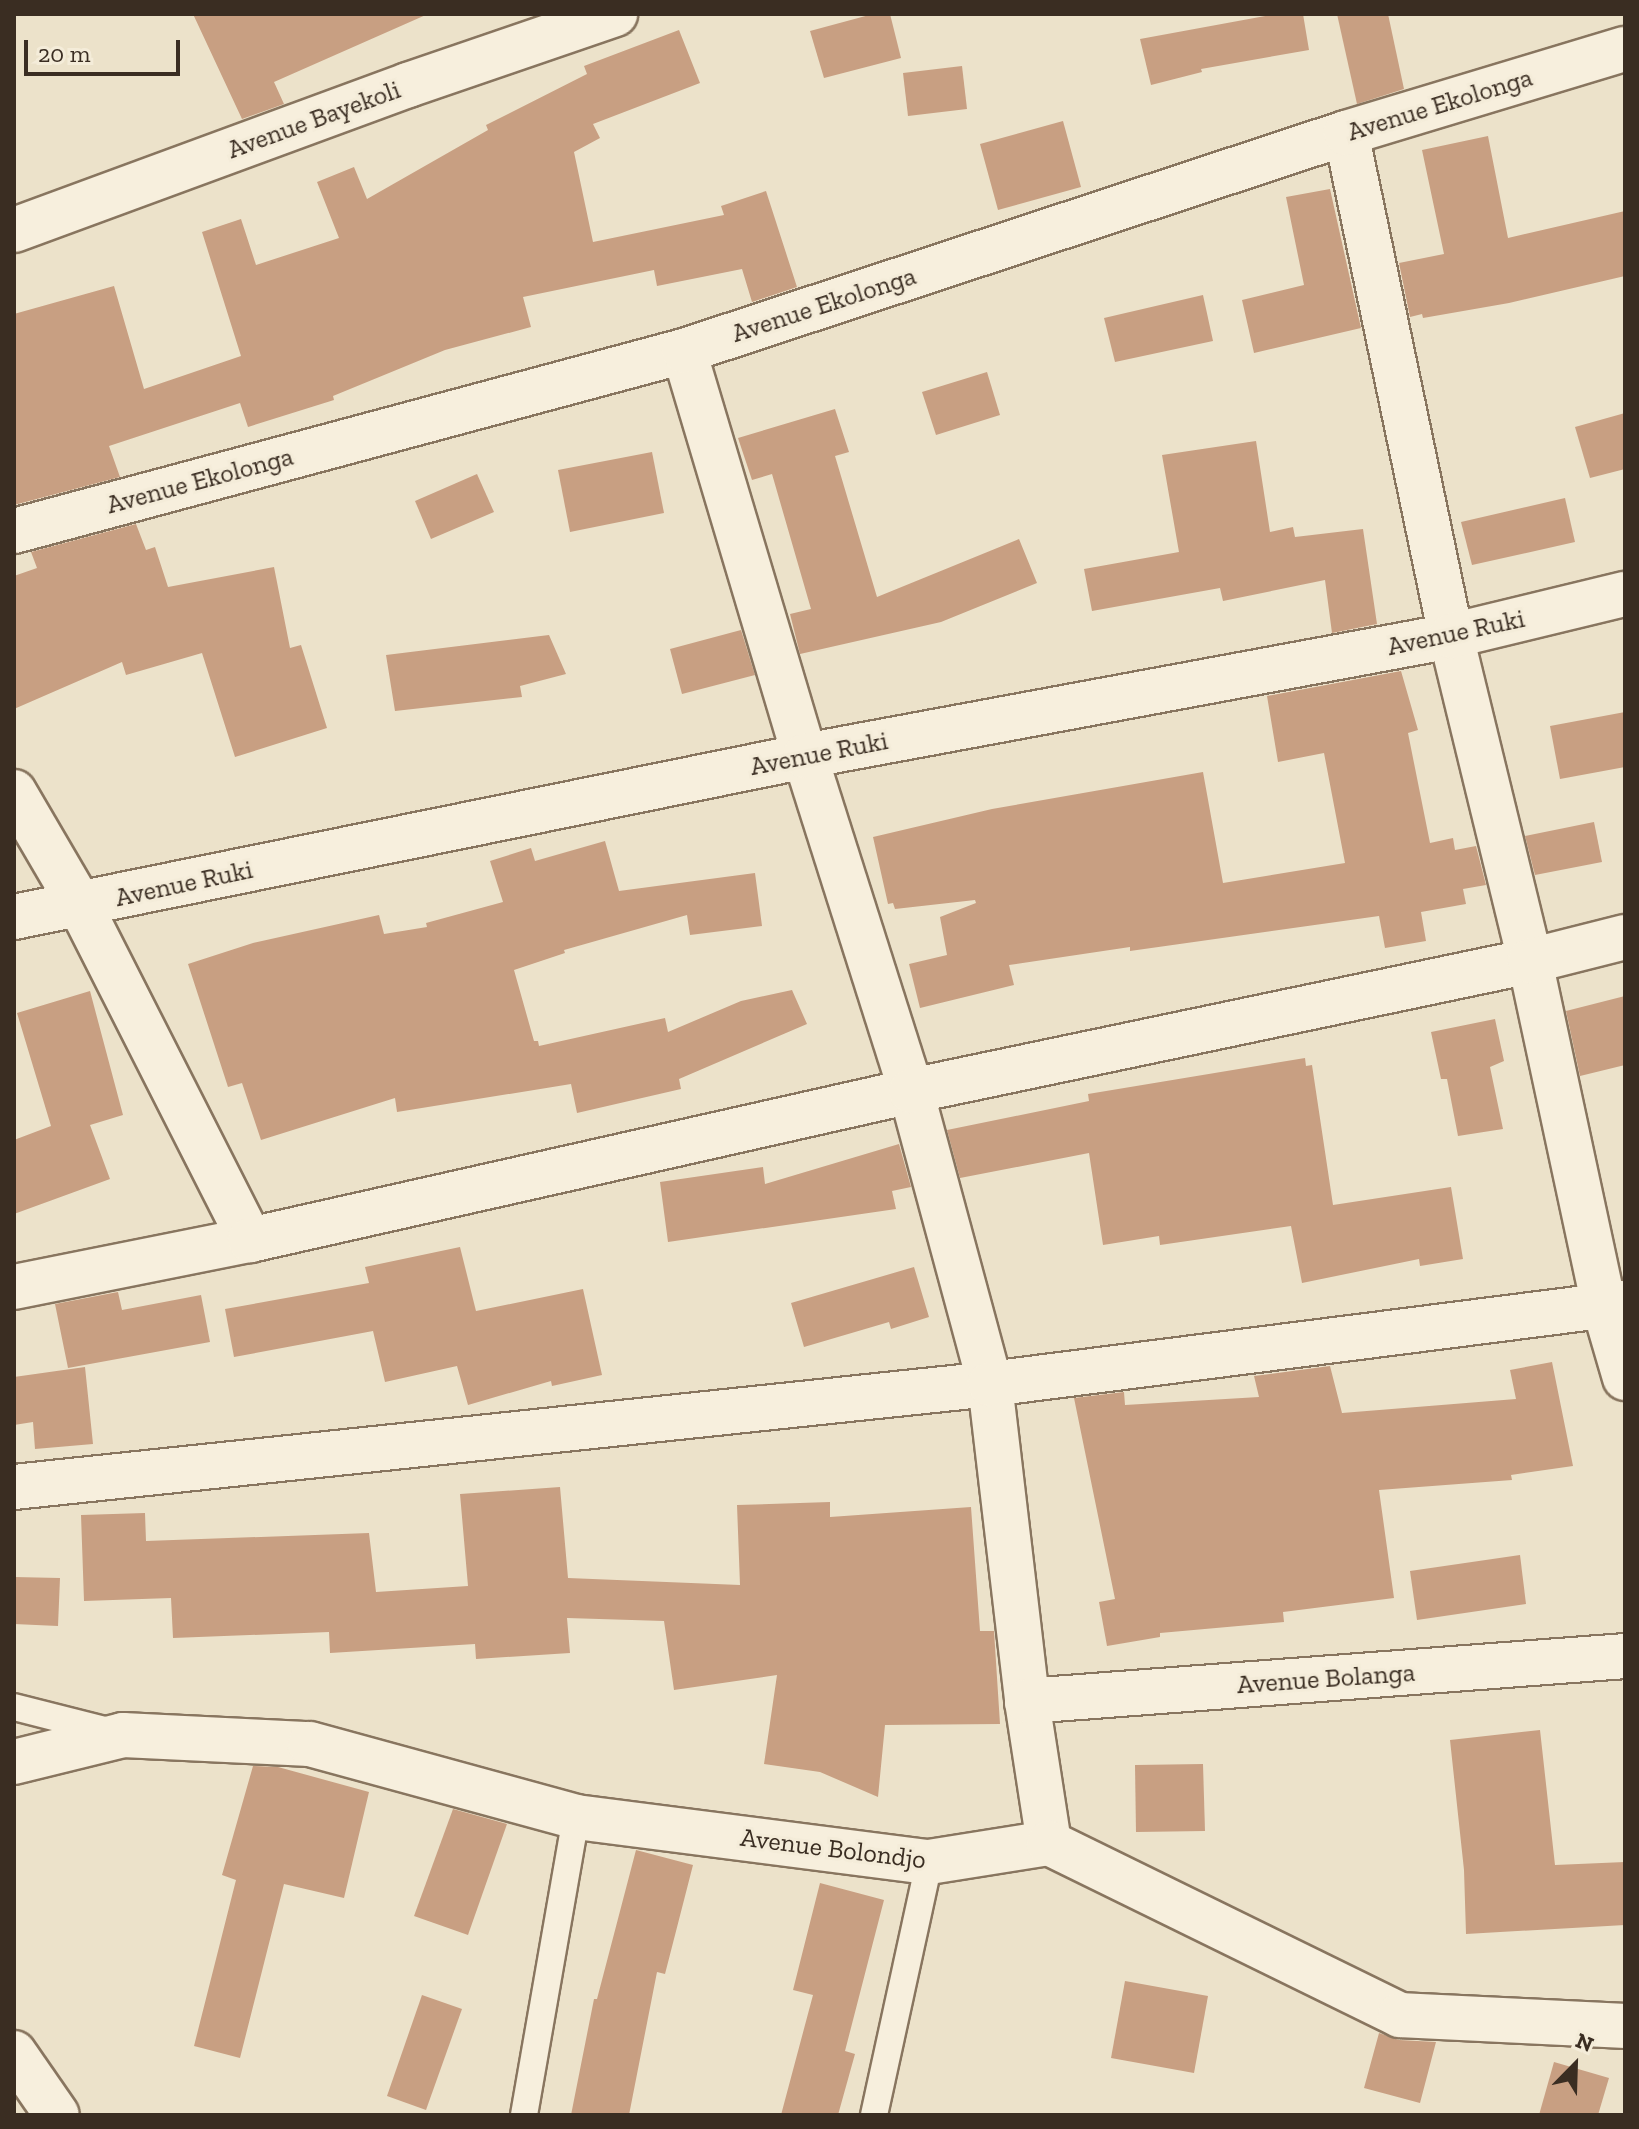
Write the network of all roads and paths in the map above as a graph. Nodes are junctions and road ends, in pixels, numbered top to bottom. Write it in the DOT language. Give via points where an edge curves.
graph roads {
  1 [pos="615,14"];
  2 [pos="1625,49"];
  3 [pos="1346,133"];
  4 [pos="14,230"];
  5 [pos="684,351"];
  6 [pos="14,531"];
  7 [pos="1625,594"];
  8 [pos="1451,636"];
  9 [pos="805,756"];
  10 [pos="14,792"];
  11 [pos="80,905"];
  12 [pos="14,917"];
  13 [pos="1625,937"];
  14 [pos="1530,961"];
  15 [pos="911,1091"];
  16 [pos="250,1240"];
  17 [pos="14,1287"];
  18 [pos="1614,1304"];
  19 [pos="1625,1378"];
  20 [pos="990,1384"];
  21 [pos="14,1487"];
  22 [pos="1625,1656"];
  23 [pos="1027,1701"];
  24 [pos="14,1707"];
  25 [pos="123,1735"];
  26 [pos="14,1762"];
  27 [pos="576,1817"];
  28 [pos="1049,1843"];
  29 [pos="929,1862"];
  30 [pos="1625,2026"];
  31 [pos="14,2053"];
  32 [pos="57,2115"];
  33 [pos="524,2115"];
  34 [pos="874,2115"];
  1 -- 4 [label="street, Avenue Bayekoli"];
  2 -- 3 [label="street, Avenue Ekolonga"];
  3 -- 5 [label="street, Avenue Ekolonga"];
  3 -- 8 [label="street"];
  5 -- 6 [label="street, Avenue Ekolonga"];
  5 -- 9 [label="street"];
  7 -- 8 [label="street, Avenue Ruki"];
  8 -- 9 [label="street, Avenue Ruki"];
  8 -- 14 [label="street"];
  9 -- 11 [label="street, Avenue Ruki"];
  9 -- 15 [label="street"];
  10 -- 11 [label="street"];
  11 -- 12 [label="street, Avenue Ruki"];
  11 -- 16 [label="street"];
  13 -- 14 [label="street"];
  14 -- 15 [label="street"];
  14 -- 18 [label="street"];
  15 -- 16 [label="street"];
  15 -- 20 [label="street"];
  16 -- 17 [label="street"];
  18 -- 19 [label="street"];
  18 -- 20 [label="street"];
  20 -- 21 [label="street"];
  20 -- 23 [label="street"];
  22 -- 23 [label="street, Avenue Bolanga"];
  23 -- 28 [label="street"];
  24 -- 25 [label="lane"];
  25 -- 26 [label="street, Avenue Bolondjo"];
  25 -- 27 [label="street, Avenue Bolondjo" via="310,1744"];
  27 -- 29 [label="street, Avenue Bolondjo"];
  27 -- 33 [label="lane"];
  28 -- 29 [label="street, Avenue Bolondjo"];
  28 -- 30 [label="street" via="1400,2015"];
  29 -- 34 [label="lane"];
  31 -- 32 [label="street"];
}
